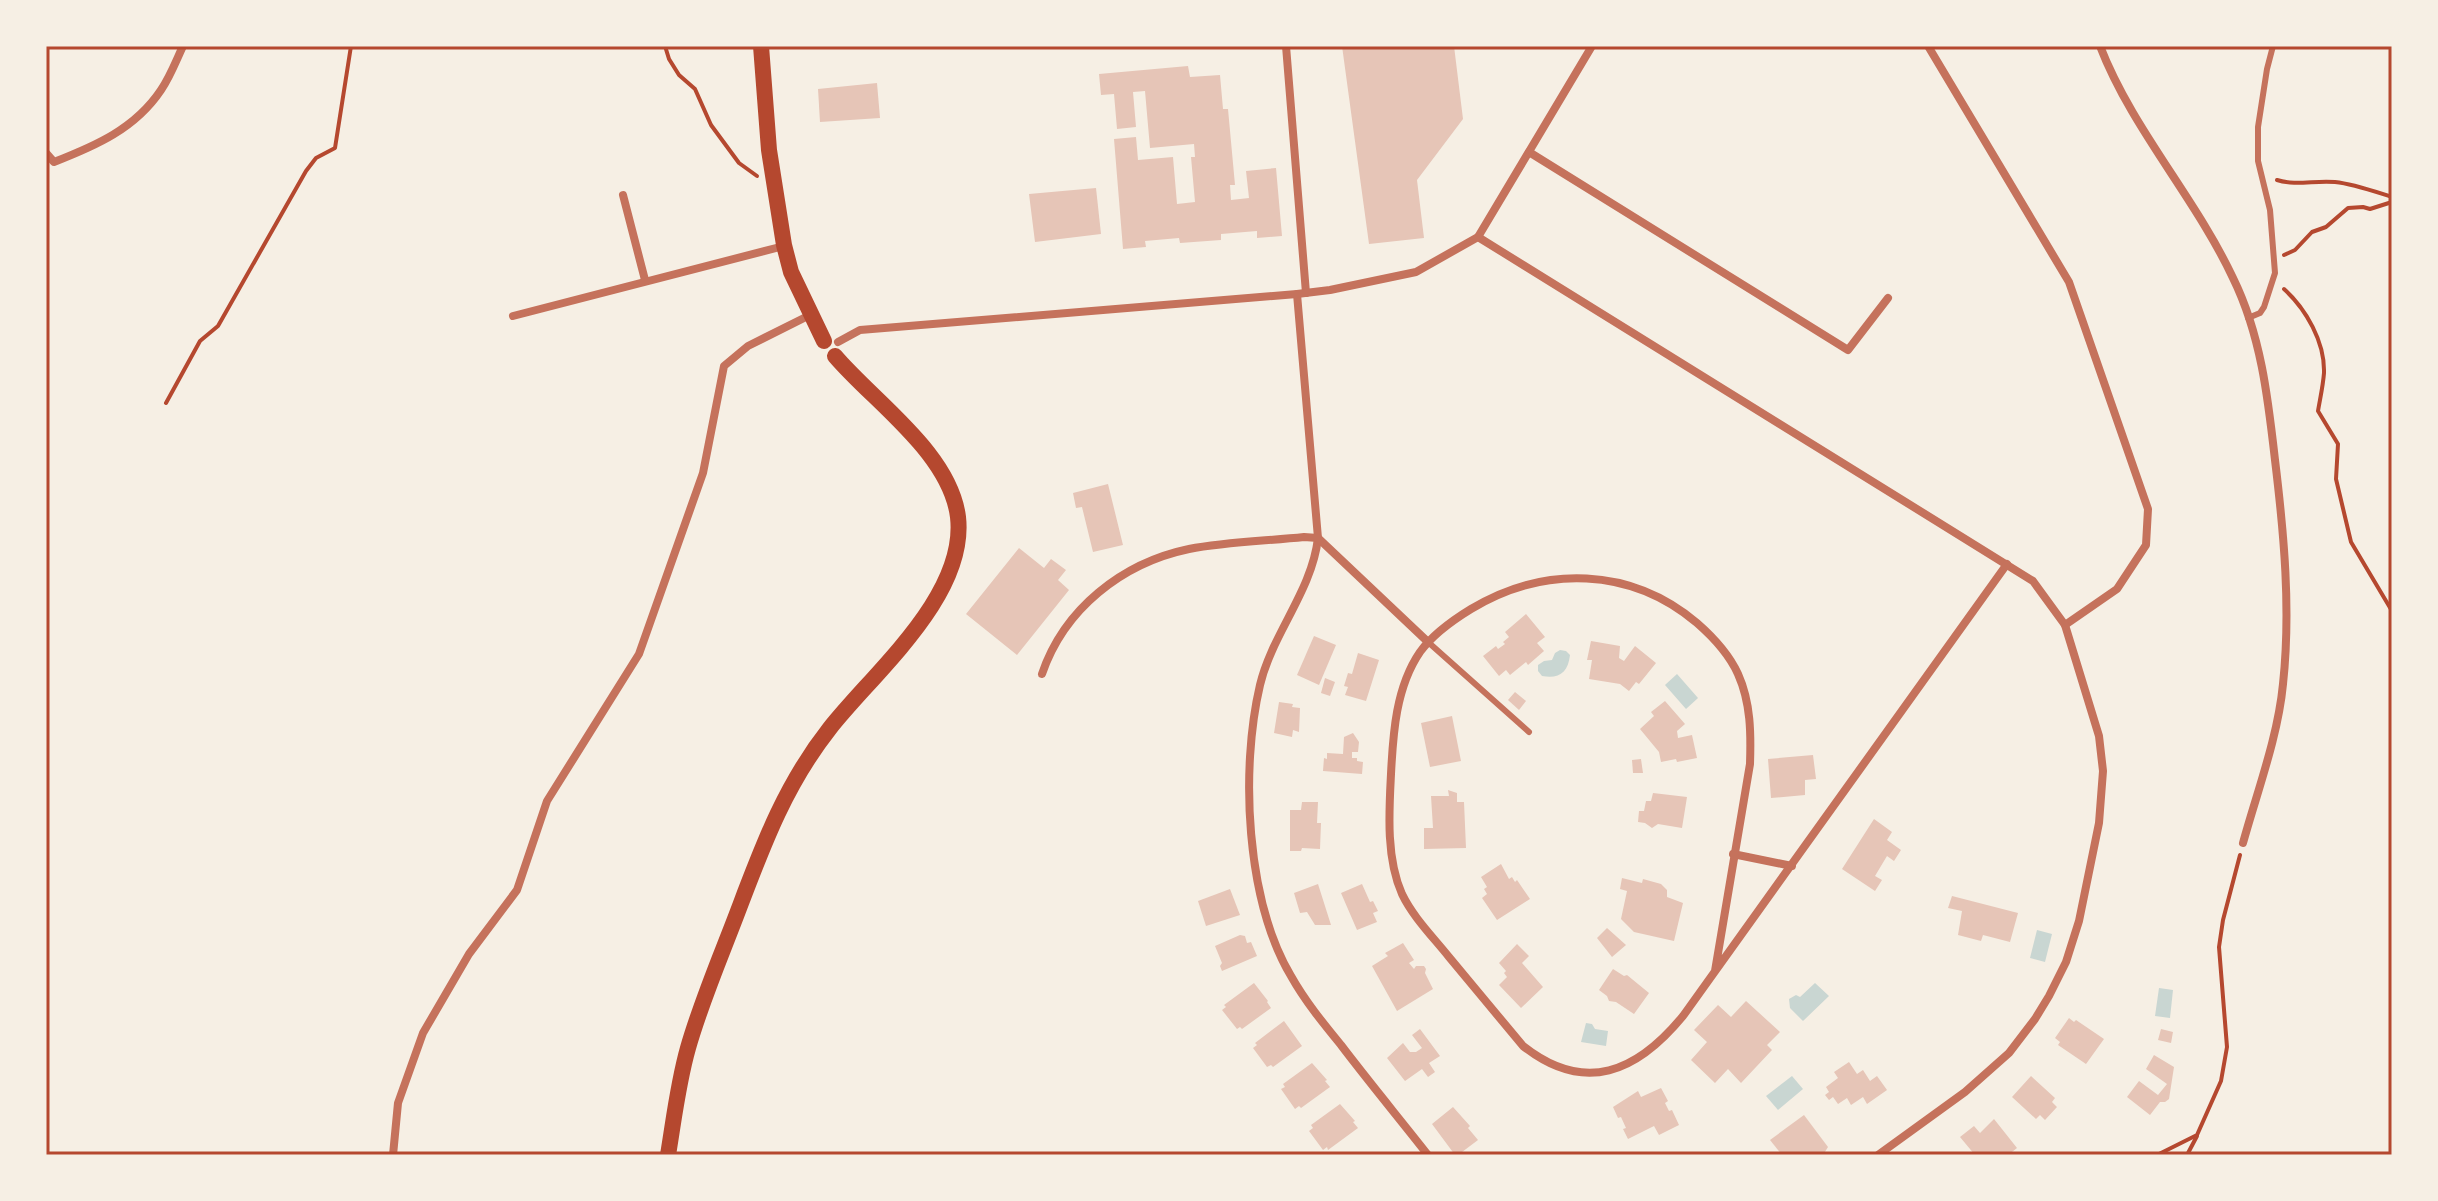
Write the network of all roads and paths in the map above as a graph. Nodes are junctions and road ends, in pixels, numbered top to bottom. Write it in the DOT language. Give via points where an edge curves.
graph roads {
  1 [pos="183,46"];
  2 [pos="351,46"];
  3 [pos="665,46"];
  4 [pos="761,46"];
  5 [pos="1286,46"];
  6 [pos="1592,46"];
  7 [pos="1928,46"];
  8 [pos="2100,46"];
  9 [pos="2273,46"];
  10 [pos="1529,152"];
  11 [pos="46,153"];
  12 [pos="2258,161"];
  13 [pos="50,163"];
  14 [pos="775,189"];
  15 [pos="623,195"];
  16 [pos="2392,199"];
  17 [pos="1478,237"];
  18 [pos="784,245"];
  19 [pos="2274,256"];
  20 [pos="645,280"];
  21 [pos="2273,283"];
  22 [pos="1302,294"];
  23 [pos="1888,298"];
  24 [pos="810,315"];
  25 [pos="513,316"];
  26 [pos="2248,318"];
  27 [pos="832,346"];
  28 [pos="166,403"];
  29 [pos="1318,538"];
  30 [pos="2007,564"];
  31 [pos="2392,611"];
  32 [pos="2065,625"];
  33 [pos="1428,642"];
  34 [pos="1042,674"];
  35 [pos="1529,732"];
  36 [pos="2243,843"];
  37 [pos="1733,854"];
  38 [pos="1792,866"];
  39 [pos="1715,971"];
  40 [pos="2197,1135"];
  41 [pos="393,1155"];
  42 [pos="668,1155"];
  43 [pos="1428,1155"];
  44 [pos="1878,1155"];
  45 [pos="2157,1155"];
  46 [pos="2187,1155"];
  1 -- 13 [label="street" via="141,115 98,145"];
  2 -- 28 [label="path" via="335,148 306,171 218,326 200,341"];
  3 -- 14 [label="path" via="739,163"];
  4 -- 14 [label="main road"];
  5 -- 22 [label="street"];
  6 -- 10 [label="street"];
  7 -- 32 [label="street" via="2069,282 2148,509 2146,545 2117,589"];
  8 -- 26 [label="street" via="2128,103 2226,263"];
  9 -- 12 [label="lane" via="2260,103"];
  10 -- 17 [label="street"];
  10 -- 23 [label="street" via="1848,350"];
  11 -- 13 [label="street"];
  12 -- 16 [label="path" via="2280,181 2339,183"];
  12 -- 19 [label="lane"];
  14 -- 18 [label="main road"];
  15 -- 20 [label="street"];
  16 -- 19 [label="path" via="2370,209 2348,208 2295,250"];
  17 -- 22 [label="street" via="1416,272"];
  17 -- 30 [label="street"];
  18 -- 20 [label="street"];
  18 -- 24 [label="main road"];
  19 -- 21 [label="lane"];
  20 -- 25 [label="street"];
  21 -- 26 [label="lane" via="2260,313"];
  21 -- 31 [label="path" via="2291,296 2318,340 2324,376 2318,411 2338,444 2336,479 2351,542"];
  22 -- 27 [label="street" via="860,330"];
  22 -- 29 [label="street"];
  24 -- 27 [label="main road"];
  24 -- 41 [label="street" via="748,346 724,366 703,473 639,654 547,801 517,890 469,954 423,1033 398,1103"];
  26 -- 36 [label="street" via="2266,383 2274,444 2286,611 2280,703"];
  27 -- 42 [label="main road" via="848,371 906,426 931,458 949,488 958,516 958,540 938,594 911,636 830,728 771,825 688,1048"];
  29 -- 33 [label="street"];
  29 -- 34 [label="street" via="1190,549 1134,568 1079,611 1055,643"];
  29 -- 43 [label="street" via="1312,566 1265,666 1257,697 1248,763 1258,883 1274,943 1295,983"];
  30 -- 32 [label="street" via="2033,581"];
  30 -- 38 [label="street"];
  32 -- 44 [label="street" via="2099,736 2103,771 2091,866 2066,962 2035,1019 1997,1065"];
  33 -- 35 [label="lane"];
  33 -- 37 [label="street" via="1495,596 1559,578 1632,585 1685,613 1727,655 1748,706 1750,764"];
  33 -- 39 [label="street" via="1405,680 1395,722 1390,799 1396,874 1410,907 1523,1046 1554,1066 1580,1074 1630,1065 1672,1030"];
  36 -- 40 [label="path" via="2219,947 2227,1047 2221,1081"];
  37 -- 38 [label="street"];
  37 -- 39 [label="street"];
  38 -- 39 [label="street"];
  40 -- 45 [label="path"];
  40 -- 46 [label="path"];
}
